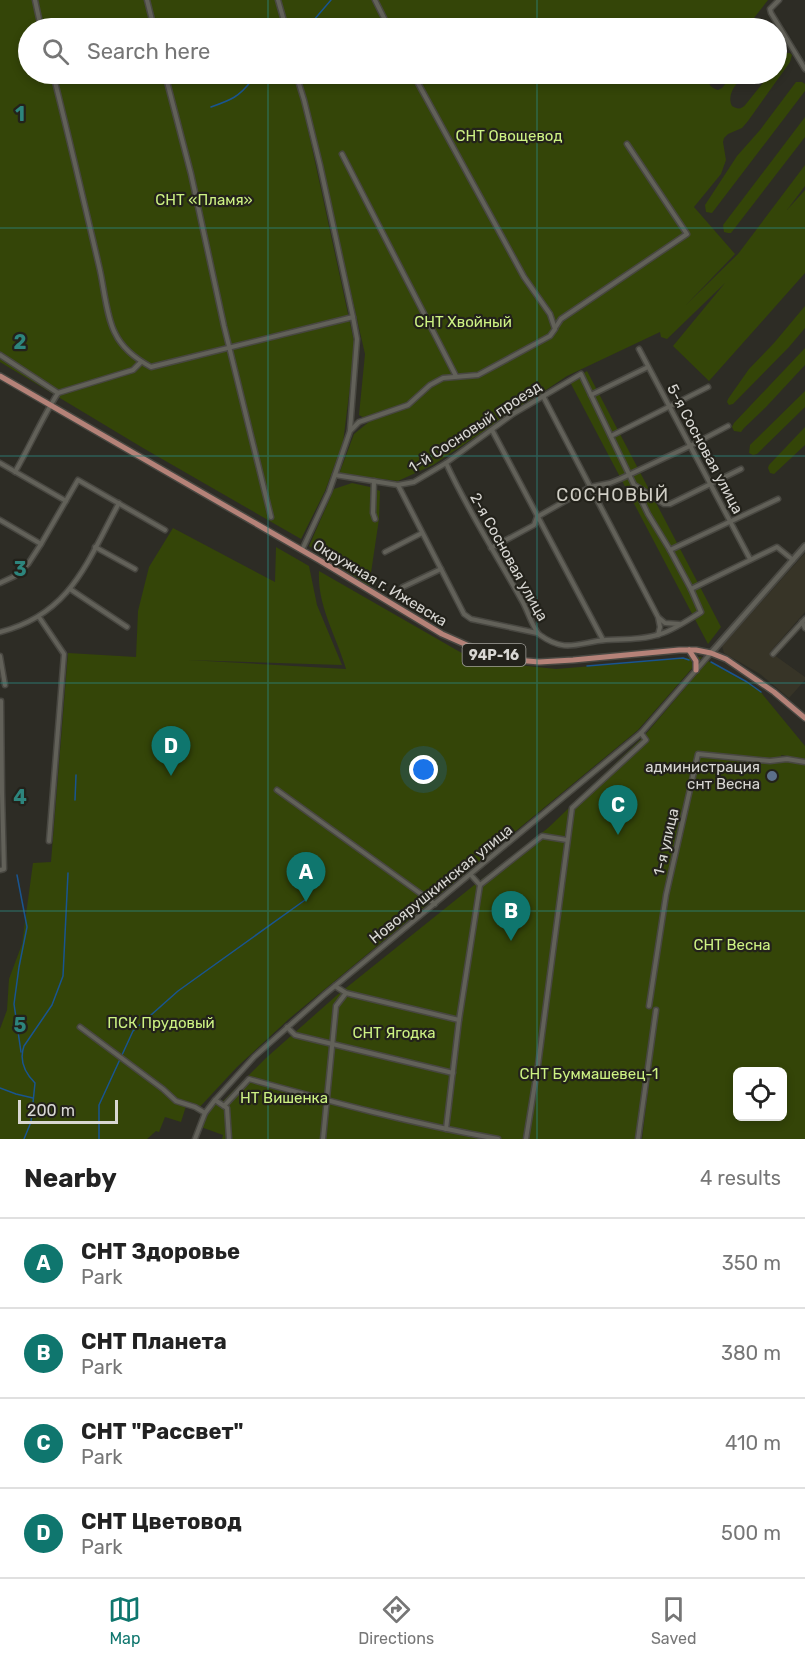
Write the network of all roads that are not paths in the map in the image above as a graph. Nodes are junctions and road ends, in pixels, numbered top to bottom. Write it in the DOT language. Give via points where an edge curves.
graph roads {
  1 [pos="35,0"];
  2 [pos="147,0"];
  3 [pos="278,0"];
  4 [pos="375,0"];
  5 [pos="779,0"];
  6 [pos="39,18"];
  7 [pos="152,18"];
  8 [pos="283,18"];
  9 [pos="384,18"];
  10 [pos="774,18"];
  11 [pos="787,41"];
  12 [pos="805,69"];
  13 [pos="55,84"];
  14 [pos="168,84"];
  15 [pos="299,84"];
  16 [pos="418,84"];
  17 [pos="627,144"];
  18 [pos="342,154"];
  19 [pos="353,317"];
  20 [pos="555,328"];
  21 [pos="230,348"];
  22 [pos="639,350"];
  23 [pos="0,355"];
  24 [pos="141,362"];
  25 [pos="648,367"];
  26 [pos="0,376"];
  27 [pos="456,376"];
  28 [pos="708,387"];
  29 [pos="58,393"];
  30 [pos="591,395"];
  31 [pos="543,396"];
  32 [pos="51,405"];
  33 [pos="669,406"];
  34 [pos="728,426"];
  35 [pos="350,430"];
  36 [pos="492,430"];
  37 [pos="610,436"];
  38 [pos="690,446"];
  39 [pos="0,463"];
  40 [pos="446,463"];
  41 [pos="741,469"];
  42 [pos="15,472"];
  43 [pos="629,474"];
  44 [pos="335,475"];
  45 [pos="374,481"];
  46 [pos="710,484"];
  47 [pos="399,485"];
  48 [pos="635,485"];
  49 [pos="590,487"];
  50 [pos="778,499"];
  51 [pos="66,501"];
  52 [pos="119,503"];
  53 [pos="271,517"];
  54 [pos="537,517"];
  55 [pos="375,519"];
  56 [pos="0,520"];
  57 [pos="730,522"];
  58 [pos="165,530"];
  59 [pos="423,533"];
  60 [pos="41,544"];
  61 [pos="805,546"];
  62 [pos="95,547"];
  63 [pos="491,548"];
  64 [pos="670,550"];
  65 [pos="302,551"];
  66 [pos="385,552"];
  67 [pos="750,559"];
  68 [pos="793,560"];
  69 [pos="135,569"];
  70 [pos="441,569"];
  71 [pos="0,583"];
  72 [pos="403,587"];
  73 [pos="70,589"];
  74 [pos="691,589"];
  75 [pos="39,616"];
  76 [pos="658,617"];
  77 [pos="803,620"];
  78 [pos="681,624"];
  79 [pos="127,627"];
  80 [pos="805,628"];
  81 [pos="0,632"];
  82 [pos="537,633"];
  83 [pos="658,635"];
  84 [pos="603,640"];
  85 [pos="689,650"];
  86 [pos="711,653"];
  87 [pos="773,654"];
  88 [pos="0,656"];
  89 [pos="696,670"];
  90 [pos="5,685"];
  91 [pos="1,701"];
  92 [pos="805,718"];
  93 [pos="641,733"];
  94 [pos="805,762"];
  95 [pos="277,790"];
  96 [pos="567,840"];
  97 [pos="49,841"];
  98 [pos="0,870"];
  99 [pos="471,875"];
  100 [pos="480,885"];
  101 [pos="435,904"];
  102 [pos="335,986"];
  103 [pos="346,993"];
  104 [pos="649,1006"];
  105 [pos="656,1010"];
  106 [pos="459,1020"];
  107 [pos="80,1027"];
  108 [pos="287,1027"];
  109 [pos="332,1044"];
  110 [pos="453,1073"];
  111 [pos="214,1100"];
  112 [pos="327,1100"];
  113 [pos="224,1106"];
  114 [pos="205,1113"];
  115 [pos="446,1129"];
  116 [pos="459,1132"];
  117 [pos="195,1139"];
  118 [pos="229,1139"];
  119 [pos="323,1139"];
  120 [pos="459,1139"];
  121 [pos="498,1139"];
  122 [pos="526,1139"];
  123 [pos="638,1139"];
  1 -- 6 [label="street"];
  2 -- 7 [label="street"];
  3 -- 8 [label="street"];
  4 -- 9 [label="street"];
  5 -- 10 [label="street" via="770,10"];
  11 -- 12 [label="street"];
  13 -- 24 [label="street" via="114,331"];
  14 -- 21 [label="street"];
  15 -- 19 [label="street"];
  16 -- 20 [label="street"];
  17 -- 20 [label="street" via="687,234 561,319"];
  18 -- 27 [label="street"];
  19 -- 21 [label="street"];
  19 -- 35 [label="street" via="357,339"];
  20 -- 27 [label="street" via="550,336 477,375"];
  21 -- 24 [label="street" via="152,368"];
  21 -- 53 [label="street"];
  22 -- 25 [label="street, 5-я Сосновая улица"];
  23 -- 29 [label="street"];
  24 -- 29 [label="street" via="133,370"];
  25 -- 30 [label="street"];
  25 -- 33 [label="street, 5-я Сосновая улица"];
  26 -- 32 [label="main road, Окружная г. Ижевска / 94Р-16"];
  27 -- 35 [label="street" via="443,378 408,405 359,422"];
  28 -- 33 [label="street"];
  29 -- 32 [label="street"];
  30 -- 31 [label="street, 1-й Сосновый проезд" via="581,374"];
  30 -- 37 [label="street"];
  31 -- 36 [label="street, 1-й Сосновый проезд"];
  31 -- 49 [label="street"];
  32 -- 42 [label="street"];
  32 -- 65 [label="main road, Окружная г. Ижевска / 94Р-16"];
  33 -- 37 [label="street"];
  33 -- 38 [label="street, 5-я Сосновая улица"];
  34 -- 38 [label="street"];
  35 -- 44 [label="street"];
  36 -- 40 [label="street, 1-й Сосновый проезд"];
  36 -- 54 [label="street"];
  37 -- 43 [label="street"];
  38 -- 43 [label="street"];
  38 -- 46 [label="street, 5-я Сосновая улица"];
  39 -- 42 [label="street"];
  40 -- 47 [label="street, 1-й Сосновый проезд" via="414,482"];
  40 -- 63 [label="street, 2-я Сосновая улица"];
  41 -- 46 [label="street"];
  42 -- 51 [label="street"];
  43 -- 48 [label="street"];
  43 -- 49 [label="street"];
  44 -- 45 [label="street"];
  44 -- 65 [label="street"];
  45 -- 47 [label="street"];
  45 -- 55 [label="street"];
  46 -- 48 [label="street" via="667,505"];
  46 -- 57 [label="street, 5-я Сосновая улица"];
  47 -- 59 [label="street"];
  48 -- 64 [label="street"];
  49 -- 54 [label="street"];
  49 -- 76 [label="street"];
  50 -- 57 [label="street"];
  51 -- 52 [label="street" via="78,480"];
  51 -- 60 [label="street"];
  52 -- 58 [label="street"];
  52 -- 62 [label="street"];
  54 -- 63 [label="street" via="534,525"];
  54 -- 84 [label="street"];
  56 -- 60 [label="street"];
  57 -- 64 [label="street"];
  57 -- 67 [label="street, 5-я Сосновая улица"];
  59 -- 66 [label="street"];
  59 -- 70 [label="street"];
  60 -- 71 [label="street" via="22,571"];
  61 -- 68 [label="street"];
  62 -- 69 [label="street"];
  62 -- 73 [label="street"];
  63 -- 82 [label="street, 2-я Сосновая улица"];
  64 -- 74 [label="street"];
  65 -- 85 [label="main road, Окружная г. Ижевска / 94Р-16" via="442,634 498,656 539,662"];
  67 -- 68 [label="street" via="777,547"];
  67 -- 74 [label="street"];
  68 -- 86 [label="street"];
  70 -- 72 [label="street"];
  70 -- 82 [label="street" via="467,617"];
  73 -- 75 [label="street"];
  73 -- 79 [label="street"];
  74 -- 78 [label="street" via="700,612"];
  75 -- 81 [label="street"];
  75 -- 97 [label="street" via="64,654"];
  76 -- 78 [label="street" via="665,623"];
  76 -- 83 [label="street"];
  77 -- 80 [label="street"];
  77 -- 87 [label="street"];
  78 -- 83 [label="street"];
  82 -- 84 [label="street, 2-я Сосновая улица" via="566,645"];
  83 -- 84 [label="street"];
  85 -- 86 [label="main road, Окружная г. Ижевска / 94Р-16"];
  85 -- 89 [label="main road"];
  86 -- 89 [label="street, Новоярушкинская улица"];
  86 -- 92 [label="main road, Окружная г. Ижевска / 94Р-16" via="774,692"];
  88 -- 90 [label="street"];
  89 -- 93 [label="street, Новоярушкинская улица"];
  91 -- 98 [label="street" via="4,869"];
  93 -- 96 [label="street" via="646,740 572,808"];
  93 -- 99 [label="street, Новоярушкинская улица"];
  94 -- 104 [label="street, 1-я улица" via="698,754 666,895"];
  95 -- 101 [label="street"];
  96 -- 100 [label="street" via="542,836"];
  96 -- 122 [label="street"];
  99 -- 100 [label="street"];
  99 -- 101 [label="street, Новоярушкинская улица"];
  100 -- 106 [label="street"];
  101 -- 102 [label="street, Новоярушкинская улица"];
  102 -- 103 [label="street"];
  102 -- 108 [label="street, Новоярушкинская улица"];
  103 -- 106 [label="street"];
  103 -- 109 [label="street" via="336,1006"];
  105 -- 123 [label="street"];
  106 -- 110 [label="street"];
  107 -- 114 [label="street" via="176,1101"];
  108 -- 109 [label="street" via="296,1035"];
  108 -- 111 [label="street, Новоярушкинская улица"];
  109 -- 110 [label="street"];
  109 -- 112 [label="street"];
  110 -- 115 [label="street"];
  111 -- 113 [label="street"];
  111 -- 114 [label="street, Новоярушкинская улица"];
  112 -- 113 [label="street" via="249,1079"];
  112 -- 115 [label="street"];
  112 -- 119 [label="street"];
  113 -- 118 [label="street"];
  114 -- 117 [label="street, Новоярушкинская улица"];
  115 -- 116 [label="street"];
  116 -- 120 [label="street"];
  116 -- 121 [label="street"];
}
